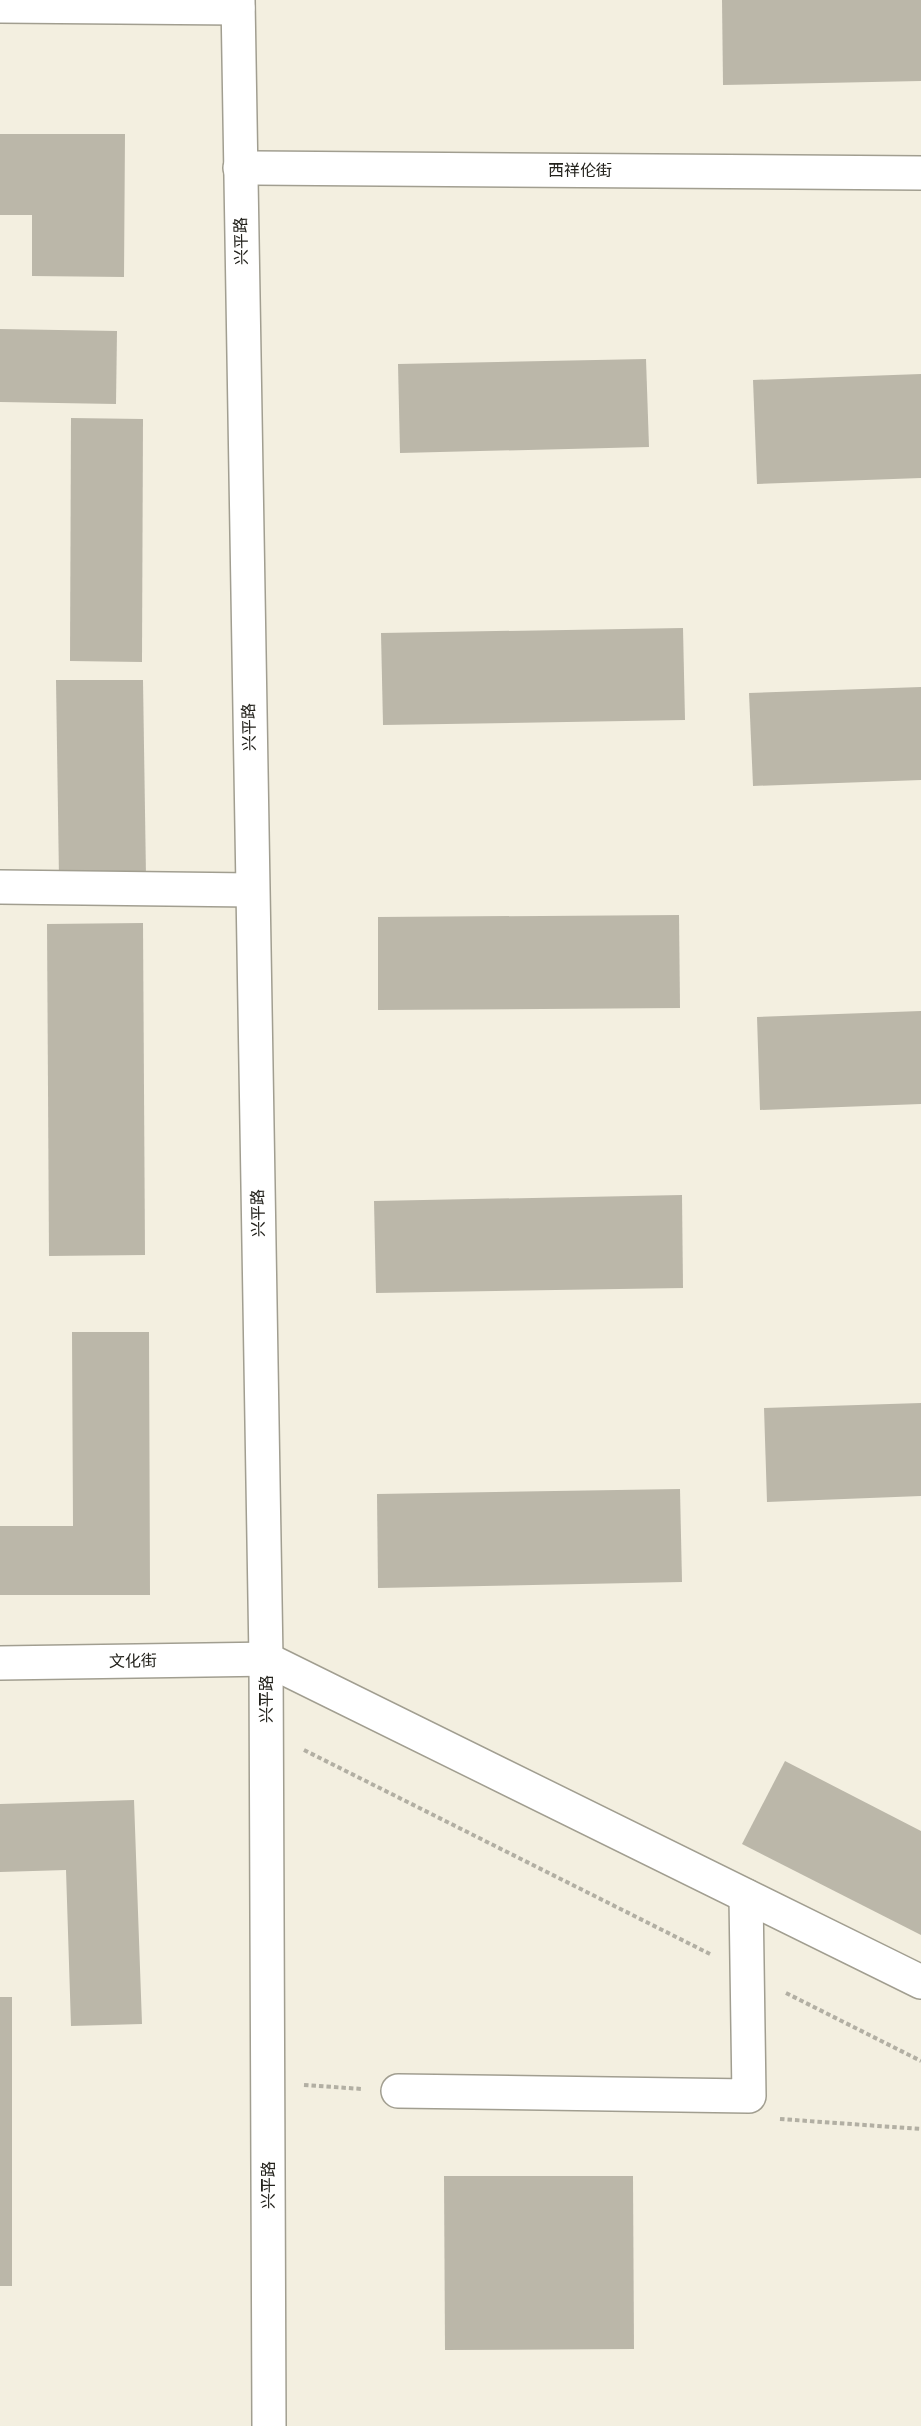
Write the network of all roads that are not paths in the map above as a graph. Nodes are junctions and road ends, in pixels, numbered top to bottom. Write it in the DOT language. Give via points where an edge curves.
graph roads {
  1 [pos="238,4"];
  2 [pos="0,6"];
  3 [pos="240,168"];
  4 [pos="921,173"];
  5 [pos="0,888"];
  6 [pos="252,890"];
  7 [pos="266,1659"];
  8 [pos="0,1663"];
  9 [pos="746,1896"];
  10 [pos="921,1983"];
  11 [pos="398,2091"];
  12 [pos="269,2426"];
  1 -- 2 [label="street"];
  1 -- 3 [label="street, 兴平路"];
  3 -- 4 [label="street, 西祥伦街"];
  3 -- 6 [label="street, 兴平路"];
  5 -- 6 [label="street"];
  6 -- 7 [label="street, 兴平路"];
  7 -- 8 [label="street, 文化街"];
  7 -- 9 [label="street"];
  7 -- 12 [label="street, 兴平路"];
  9 -- 10 [label="street"];
  9 -- 11 [label="street" via="749,2096"];
}
